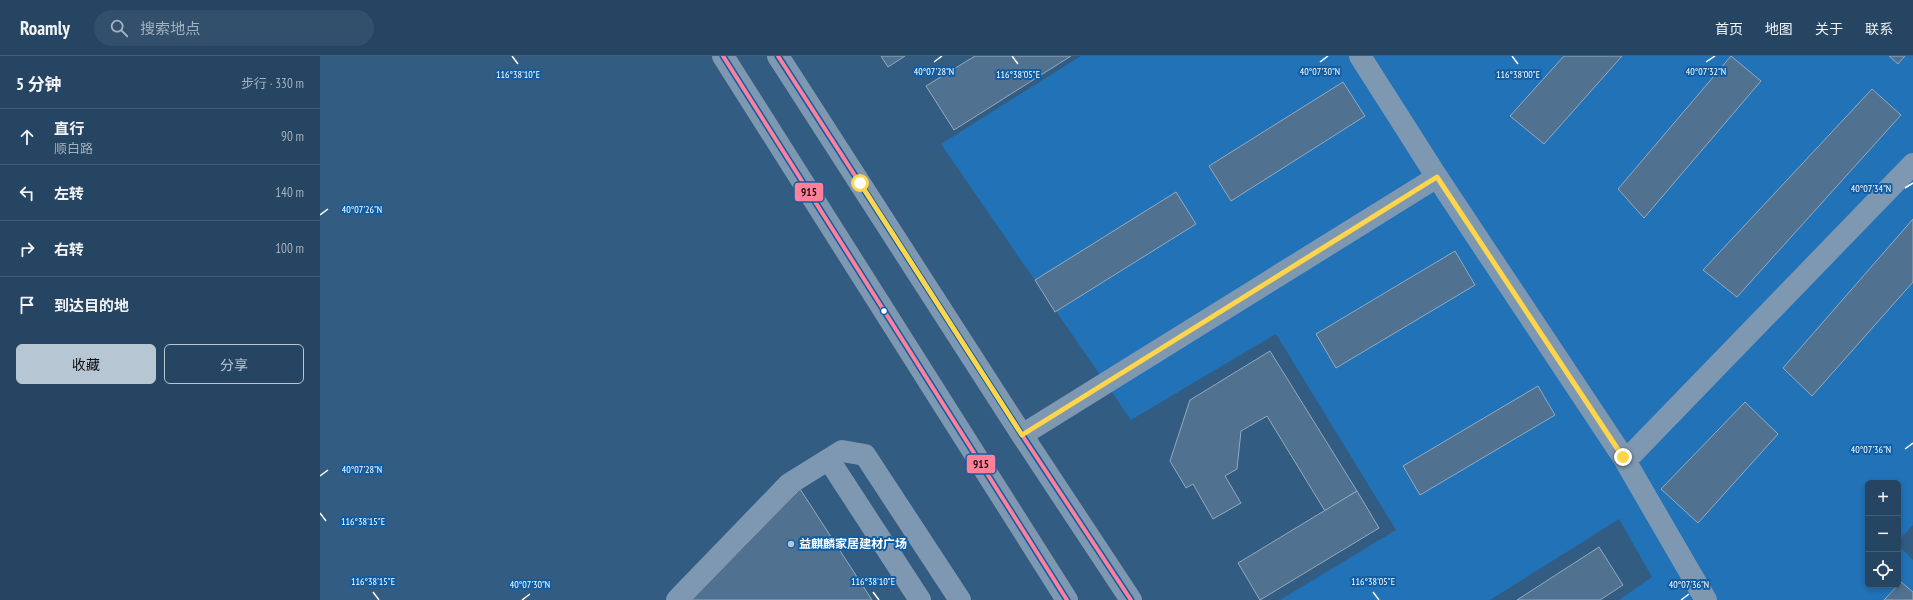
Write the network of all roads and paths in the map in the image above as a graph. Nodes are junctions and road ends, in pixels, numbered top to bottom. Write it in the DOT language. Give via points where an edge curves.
graph roads {
  1 [pos="723,56"];
  2 [pos="778,56"];
  3 [pos="1360,56"];
  4 [pos="1913,164"];
  5 [pos="1437,177"];
  6 [pos="1022,435"];
  7 [pos="1623,457"];
  8 [pos="829,460"];
  9 [pos="677,600"];
  10 [pos="920,600"];
  11 [pos="960,600"];
  12 [pos="1067,600"];
  13 [pos="1130,600"];
  14 [pos="1706,600"];
  1 -- 12 [label="main road"];
  2 -- 6 [label="main road"];
  3 -- 5 [label="street"];
  4 -- 7 [label="street" via="1633,453"];
  5 -- 6 [label="street"];
  5 -- 7 [label="street"];
  6 -- 13 [label="main road"];
  7 -- 14 [label="street"];
  8 -- 9 [label="street" via="789,484"];
  8 -- 10 [label="street"];
  8 -- 11 [label="street" via="842,451 865,455"];
}
